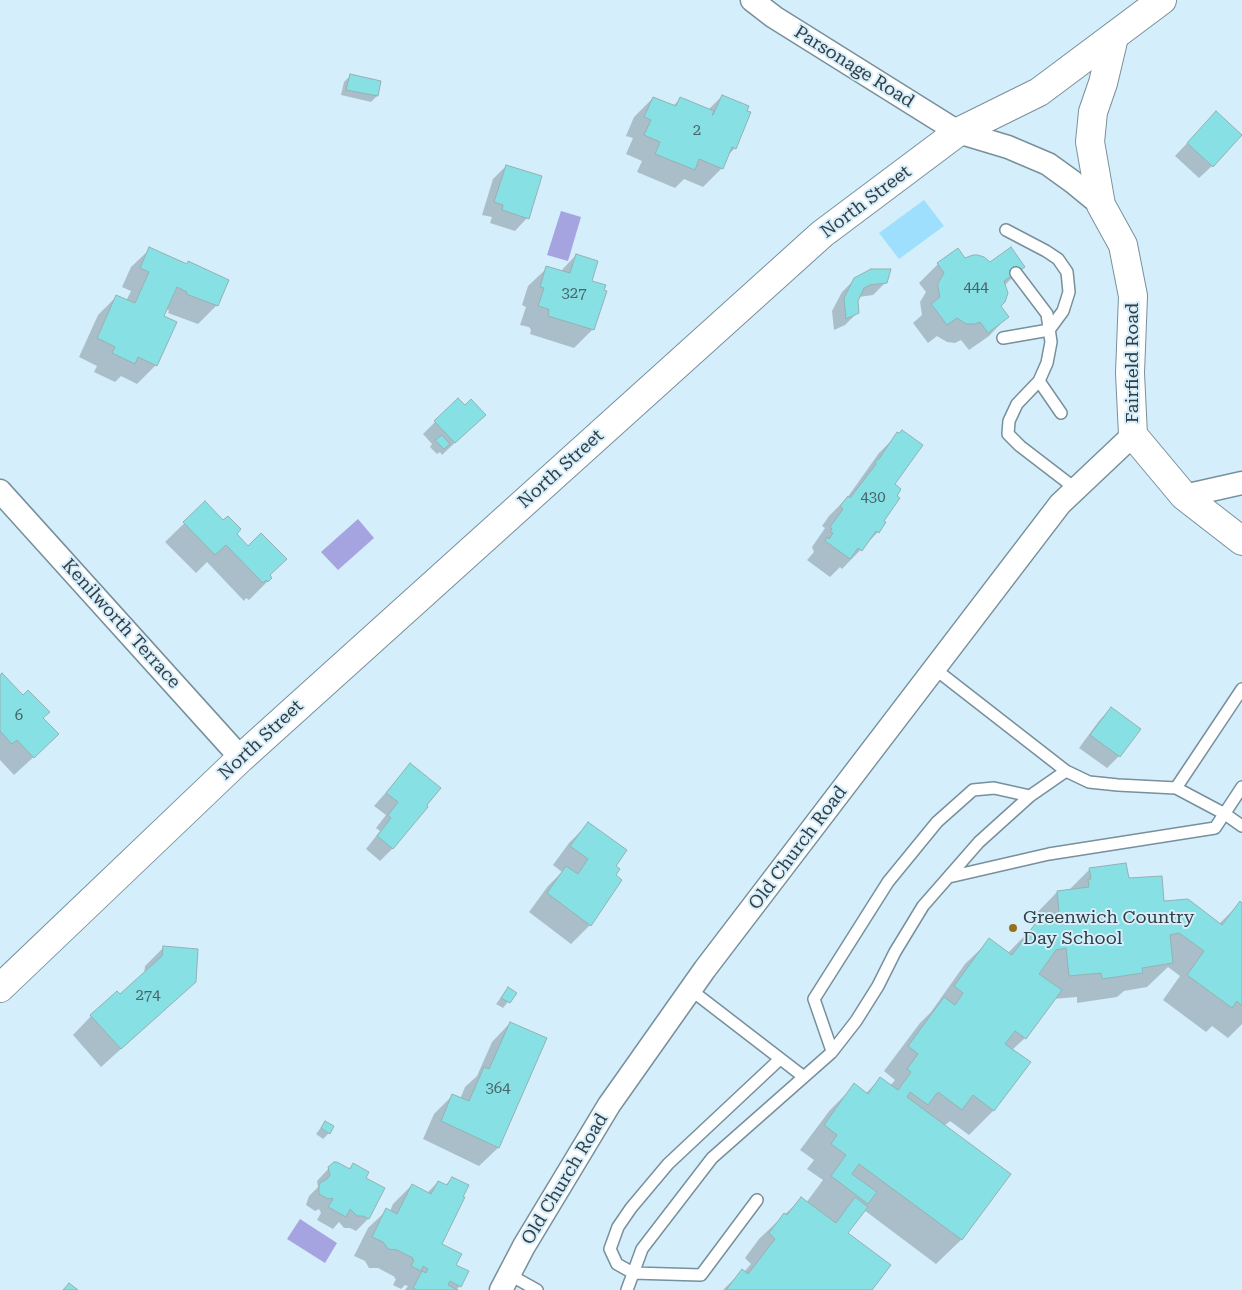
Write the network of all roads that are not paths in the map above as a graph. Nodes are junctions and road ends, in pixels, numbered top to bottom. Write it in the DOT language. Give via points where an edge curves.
graph roads {
  1 [pos="752,0"];
  2 [pos="1162,0"];
  3 [pos="1114,37"];
  4 [pos="958,132"];
  5 [pos="1101,205"];
  6 [pos="1006,230"];
  7 [pos="1016,273"];
  8 [pos="1049,330"];
  9 [pos="1003,338"];
  10 [pos="1039,381"];
  11 [pos="1061,413"];
  12 [pos="1133,435"];
  13 [pos="1242,483"];
  14 [pos="1076,489"];
  15 [pos="0,491"];
  16 [pos="1184,496"];
  17 [pos="1242,541"];
  18 [pos="935,669"];
  19 [pos="1242,690"];
  20 [pos="241,758"];
  21 [pos="1066,771"];
  22 [pos="1242,787"];
  23 [pos="1176,788"];
  24 [pos="1030,796"];
  25 [pos="1225,814"];
  26 [pos="1242,826"];
  27 [pos="949,877"];
  28 [pos="0,988"];
  29 [pos="691,990"];
  30 [pos="832,1051"];
  31 [pos="780,1059"];
  32 [pos="804,1077"];
  33 [pos="757,1200"];
  34 [pos="633,1273"];
  35 [pos="505,1282"];
  36 [pos="538,1290"];
  37 [pos="627,1290"];
  1 -- 4 [label="street, Parsonage Road"];
  2 -- 3 [label="main road, North Street"];
  3 -- 4 [label="main road, North Street" via="1039,92"];
  3 -- 5 [label="main road, Fairfield Road" via="1093,112 1090,142"];
  4 -- 5 [label="street, Fairfield Road" via="1008,147 1048,164"];
  4 -- 20 [label="main road, North Street" via="822,234"];
  5 -- 12 [label="main road, Fairfield Road" via="1123,245 1134,296 1130,373"];
  6 -- 8 [label="lane" via="1058,259 1067,272 1069,292 1063,311"];
  7 -- 8 [label="lane" via="1047,314"];
  8 -- 9 [label="lane"];
  8 -- 10 [label="lane" via="1051,342 1047,363"];
  10 -- 11 [label="lane"];
  10 -- 14 [label="lane" via="1018,404 1008,421 1008,434"];
  12 -- 14 [label="street, Old Church Road"];
  12 -- 16 [label="main road, Fairfield Road"];
  13 -- 16 [label="street"];
  14 -- 18 [label="street, Old Church Road" via="1060,504"];
  15 -- 20 [label="street, Kenilworth Terrace"];
  16 -- 17 [label="main road, Fairfield Road"];
  18 -- 21 [label="lane"];
  18 -- 29 [label="street, Old Church Road"];
  19 -- 23 [label="lane"];
  20 -- 28 [label="main road, North Street"];
  21 -- 23 [label="lane" via="1089,782"];
  21 -- 24 [label="lane"];
  22 -- 25 [label="lane"];
  23 -- 25 [label="lane"];
  24 -- 27 [label="lane" via="979,842"];
  24 -- 30 [label="lane" via="994,788 973,790 937,822 888,882 814,999"];
  25 -- 26 [label="lane"];
  25 -- 27 [label="lane" via="1215,828 1048,854"];
  27 -- 30 [label="lane" via="924,906 856,1022"];
  29 -- 31 [label="lane"];
  29 -- 35 [label="street, Old Church Road" via="609,1105"];
  30 -- 32 [label="lane"];
  31 -- 32 [label="lane"];
  31 -- 34 [label="lane" via="668,1164 631,1208 618,1227 610,1249 616,1264"];
  32 -- 34 [label="lane" via="712,1158 642,1248"];
  33 -- 34 [label="lane" via="701,1275"];
  34 -- 37 [label="lane"];
  35 -- 36 [label="lane"];
}
